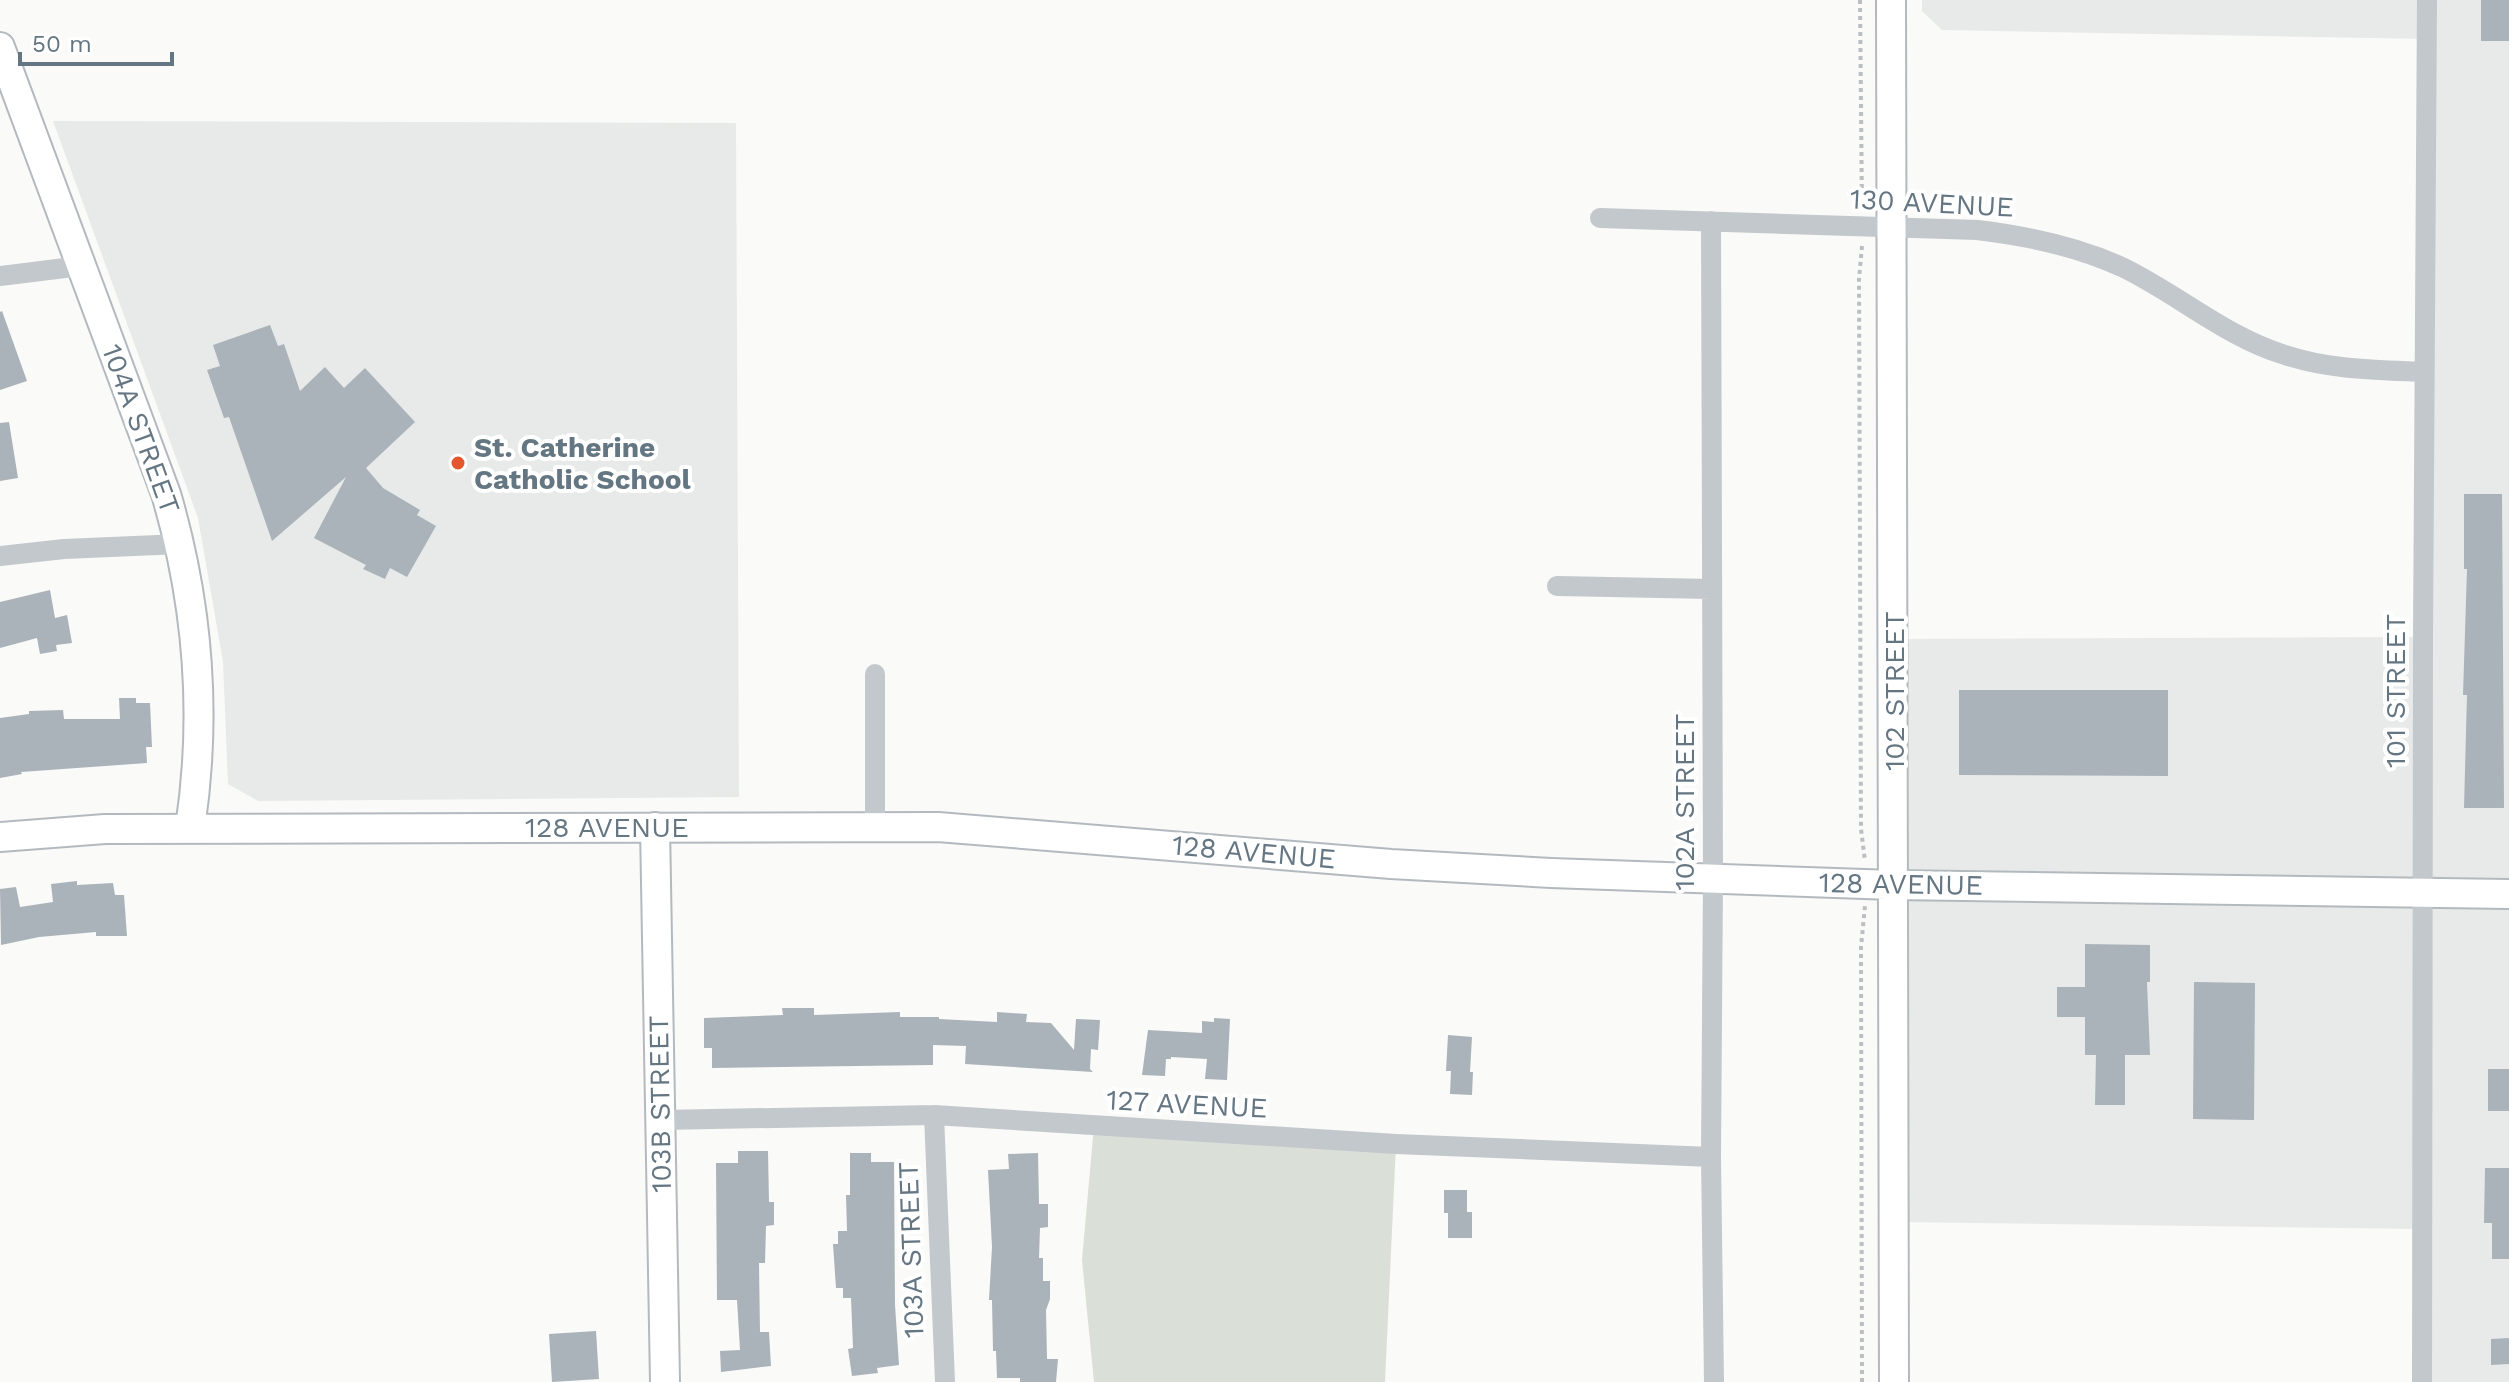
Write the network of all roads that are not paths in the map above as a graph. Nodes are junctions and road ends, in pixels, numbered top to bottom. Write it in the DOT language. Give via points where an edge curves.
graph roads {
  1 [pos="1891,0"];
  2 [pos="2427,0"];
  3 [pos="0,47"];
  4 [pos="1600,218"];
  5 [pos="1711,221"];
  6 [pos="1892,228"];
  7 [pos="81,266"];
  8 [pos="0,276"];
  9 [pos="2424,372"];
  10 [pos="181,544"];
  11 [pos="0,556"];
  12 [pos="1557,586"];
  13 [pos="1712,589"];
  14 [pos="875,674"];
  15 [pos="875,826"];
  16 [pos="655,827"];
  17 [pos="190,828"];
  18 [pos="0,837"];
  19 [pos="1713,878"];
  20 [pos="1880,884"];
  21 [pos="2422,893"];
  22 [pos="2509,894"];
  23 [pos="934,1115"];
  24 [pos="661,1120"];
  25 [pos="1711,1157"];
  26 [pos="665,1382"];
  27 [pos="945,1382"];
  28 [pos="1714,1382"];
  29 [pos="1894,1382"];
  30 [pos="2422,1382"];
  1 -- 6 [label="street, 102 STREET"];
  2 -- 9 [label="street, 101 STREET"];
  3 -- 7 [label="street, 104A STREET"];
  4 -- 5 [label="street, 130 AVENUE"];
  5 -- 6 [label="street, 130 AVENUE"];
  5 -- 13 [label="street, 102A STREET"];
  6 -- 9 [label="street, 130 AVENUE" via="1977,230 2069,247 2124,269 2233,333 2283,355 2319,365"];
  6 -- 20 [label="street, 102 STREET"];
  7 -- 8 [label="street"];
  7 -- 10 [label="street, 104A STREET"];
  9 -- 21 [label="street, 101 STREET"];
  10 -- 11 [label="street"];
  10 -- 17 [label="street, 104A STREET" via="198,687 197,785"];
  12 -- 13 [label="street"];
  13 -- 19 [label="street, 102A STREET"];
  14 -- 15 [label="street"];
  15 -- 16 [label="street, 128 AVENUE"];
  15 -- 19 [label="street, 128 AVENUE" via="1048,834 1391,864"];
  16 -- 17 [label="street, 128 AVENUE"];
  16 -- 24 [label="street, 103B STREET"];
  17 -- 18 [label="street, 128 AVENUE"];
  19 -- 20 [label="street, 128 AVENUE"];
  19 -- 25 [label="street, 102A STREET"];
  20 -- 21 [label="street, 128 AVENUE"];
  20 -- 29 [label="street, 102 STREET"];
  21 -- 22 [label="street, 128 AVENUE"];
  21 -- 30 [label="street, 101 STREET"];
  23 -- 24 [label="street, 127 AVENUE"];
  23 -- 25 [label="street, 127 AVENUE" via="1396,1144"];
  23 -- 27 [label="street, 103A STREET"];
  24 -- 26 [label="street, 103B STREET"];
  25 -- 28 [label="street, 102A STREET"];
}
